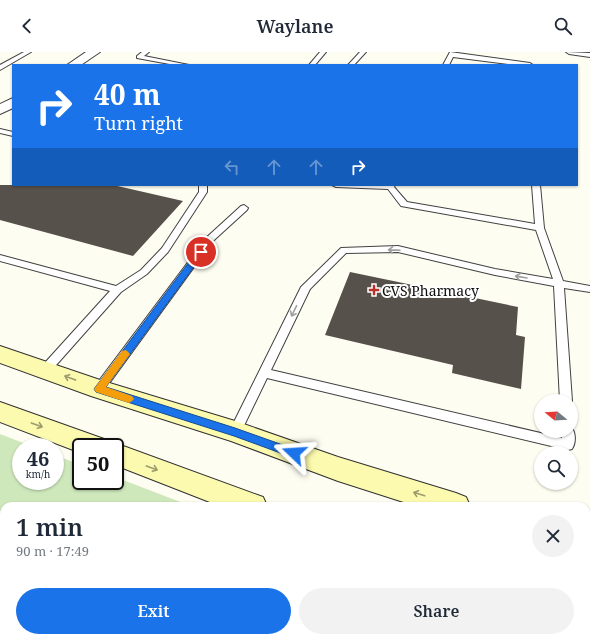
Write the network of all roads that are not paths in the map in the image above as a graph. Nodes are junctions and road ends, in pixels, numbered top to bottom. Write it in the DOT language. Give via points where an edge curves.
graph roads {
  1 [pos="28,52"];
  2 [pos="94,52"];
  3 [pos="146,52"];
  4 [pos="323,52"];
  5 [pos="363,52"];
  6 [pos="569,52"];
  7 [pos="453,54"];
  8 [pos="590,55"];
  9 [pos="75,64"];
  10 [pos="180,64"];
  11 [pos="313,64"];
  12 [pos="352,64"];
  13 [pos="447,64"];
  14 [pos="523,64"];
  15 [pos="0,68"];
  16 [pos="12,103"];
  17 [pos="0,110"];
  18 [pos="0,131"];
  19 [pos="12,134"];
  20 [pos="204,186"];
  21 [pos="390,186"];
  22 [pos="536,186"];
  23 [pos="244,208"];
  24 [pos="540,228"];
  25 [pos="0,258"];
  26 [pos="559,284"];
  27 [pos="590,289"];
  28 [pos="117,290"];
  29 [pos="0,354"];
  30 [pos="46,369"];
  31 [pos="264,373"];
  32 [pos="99,389"];
  33 [pos="566,394"];
  34 [pos="0,412"];
  35 [pos="235,432"];
  36 [pos="534,437"];
  37 [pos="538,438"];
  38 [pos="568,438"];
  39 [pos="72,439"];
  40 [pos="124,457"];
  41 [pos="242,502"];
  42 [pos="443,502"];
  1 -- 15 [label="lane"];
  2 -- 9 [label="street"];
  3 -- 10 [label="lane" via="139,57"];
  4 -- 11 [label="lane"];
  5 -- 12 [label="lane"];
  6 -- 8 [label="lane"];
  7 -- 13 [label="lane"];
  7 -- 14 [label="lane"];
  16 -- 17 [label="street"];
  18 -- 19 [label="lane"];
  20 -- 28 [label="lane" via="203,192 165,250 144,272"];
  21 -- 24 [label="lane" via="404,204"];
  22 -- 24 [label="lane"];
  23 -- 32 [label="lane" via="210,239"];
  24 -- 26 [label="lane"];
  25 -- 28 [label="lane"];
  26 -- 27 [label="lane"];
  26 -- 31 [label="lane, one-way" via="398,249 344,250 306,287"];
  26 -- 33 [label="lane"];
  28 -- 30 [label="lane"];
  29 -- 30 [label="main road"];
  32 -- 30 [label="main road, one-way"];
  31 -- 35 [label="lane"];
  31 -- 36 [label="lane"];
  32 -- 35 [label="main road"];
  34 -- 39 [label="main road, one-way"];
  42 -- 35 [label="main road, one-way" via="338,469"];
  37 -- 38 [label="lane" via="568,445"];
  40 -- 41 [label="main road, one-way"];
}
